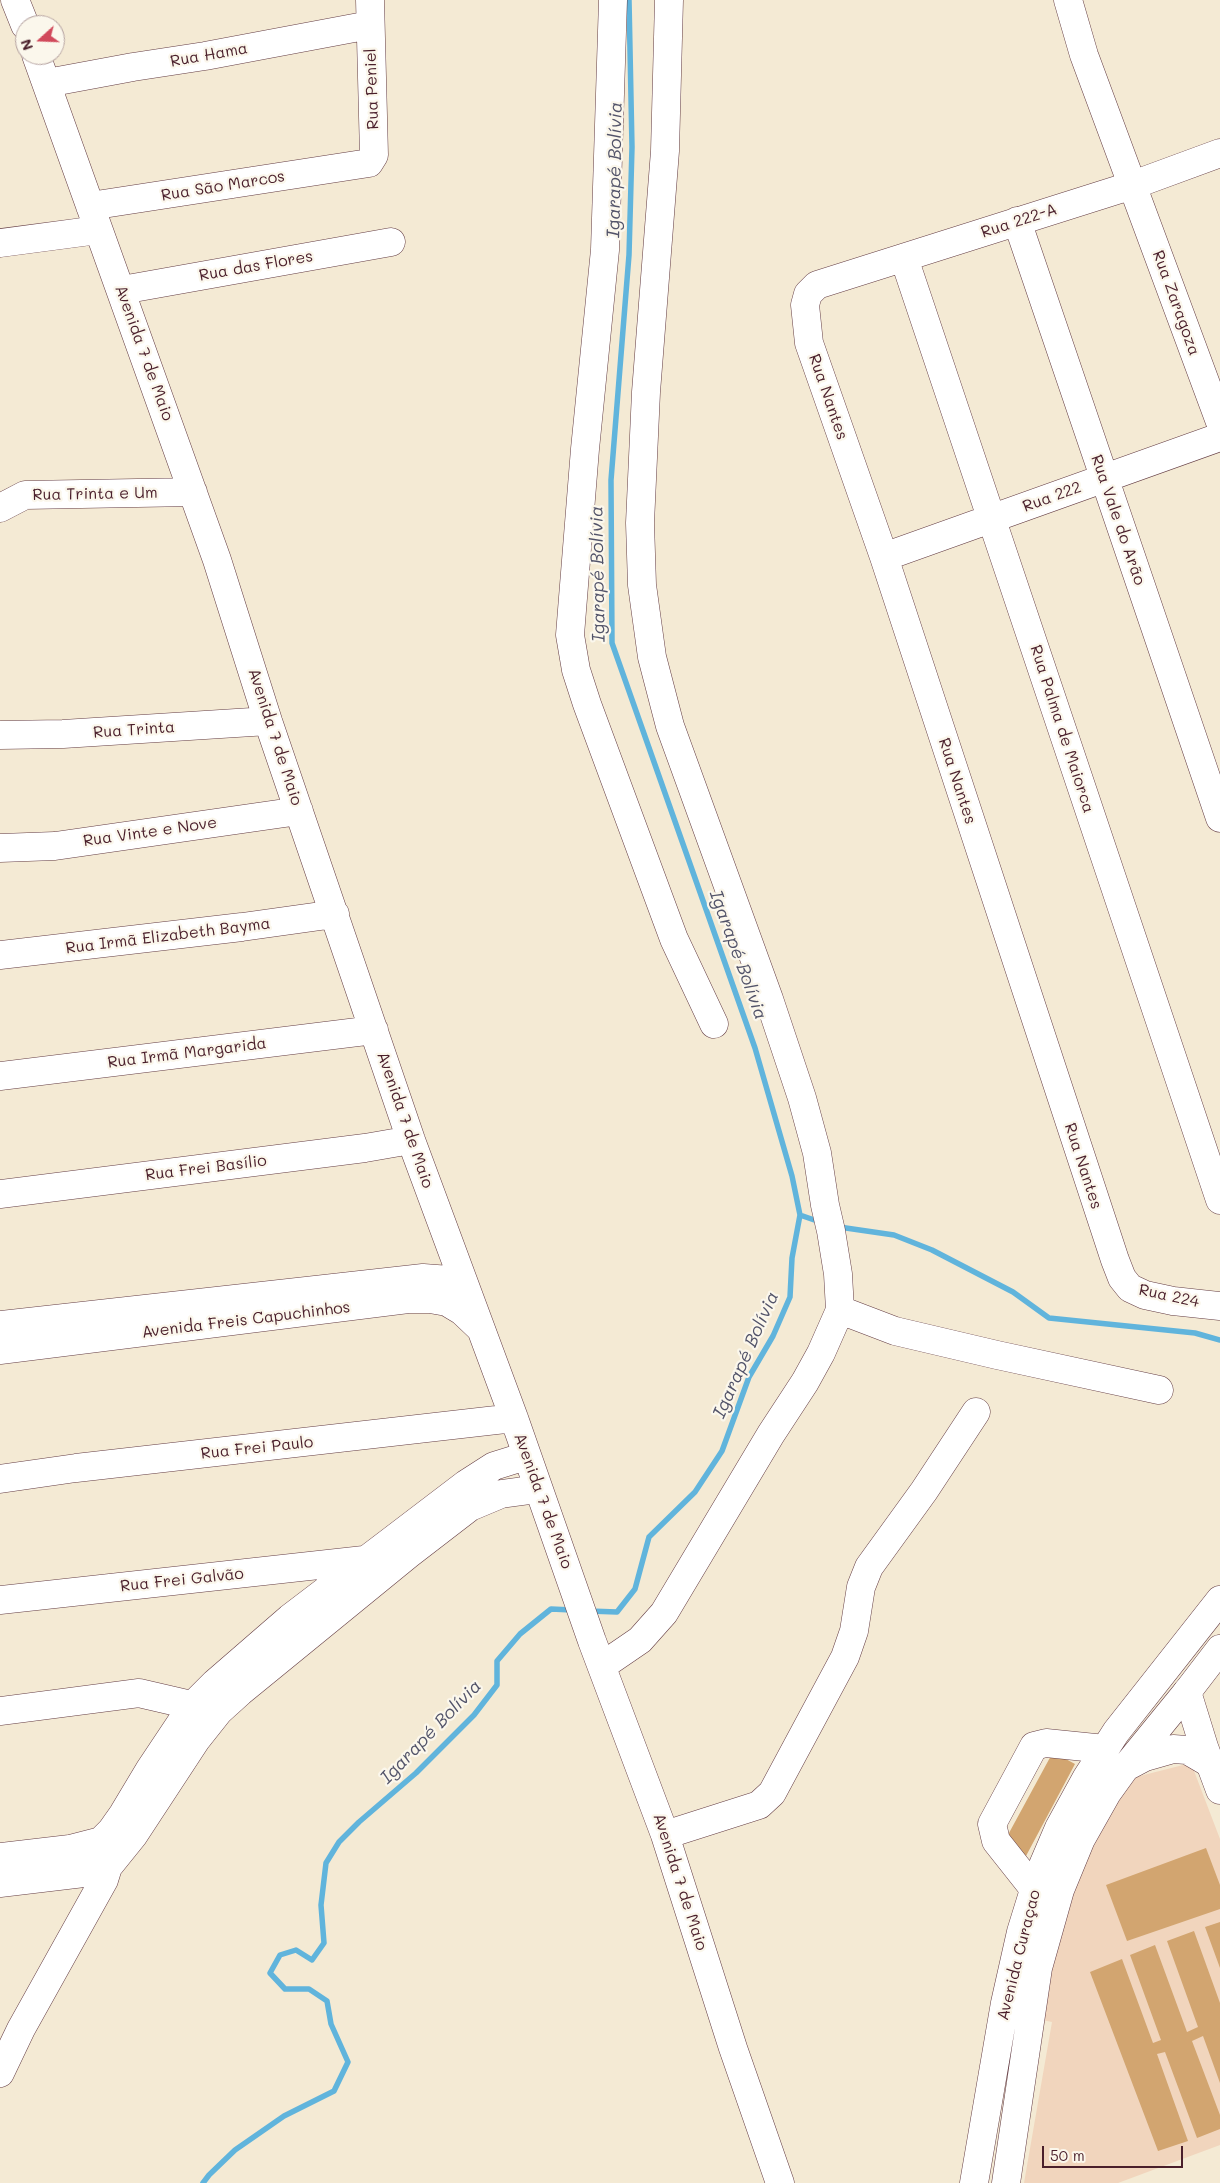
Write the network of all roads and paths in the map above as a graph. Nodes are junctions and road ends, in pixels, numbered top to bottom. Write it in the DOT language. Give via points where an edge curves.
graph roads {
  1 [pos="15,0"];
  2 [pos="613,0"];
  3 [pos="668,0"];
  4 [pos="1068,0"];
  5 [pos="370,12"];
  6 [pos="21,15"];
  7 [pos="40,65"];
  8 [pos="47,83"];
  9 [pos="1220,153"];
  10 [pos="356,166"];
  11 [pos="1133,185"];
  12 [pos="94,218"];
  13 [pos="1017,222"];
  14 [pos="391,242"];
  15 [pos="0,243"];
  16 [pos="904,258"];
  17 [pos="817,285"];
  18 [pos="122,290"];
  19 [pos="1220,422"];
  20 [pos="1220,437"];
  21 [pos="1103,479"];
  22 [pos="193,492"];
  23 [pos="0,508"];
  24 [pos="991,519"];
  25 [pos="884,557"];
  26 [pos="268,720"];
  27 [pos="0,735"];
  28 [pos="299,811"];
  29 [pos="1220,818"];
  30 [pos="0,848"];
  31 [pos="335,914"];
  32 [pos="0,955"];
  33 [pos="714,1024"];
  34 [pos="374,1030"];
  35 [pos="0,1076"];
  36 [pos="411,1140"];
  37 [pos="0,1194"];
  38 [pos="1220,1200"];
  39 [pos="1122,1278"];
  40 [pos="463,1281"];
  41 [pos="1220,1306"];
  42 [pos="840,1310"];
  43 [pos="0,1325"];
  44 [pos="482,1330"];
  45 [pos="0,1350"];
  46 [pos="1159,1390"];
  47 [pos="976,1412"];
  48 [pos="514,1418"];
  49 [pos="526,1456"];
  50 [pos="0,1479"];
  51 [pos="538,1489"];
  52 [pos="364,1560"];
  53 [pos="0,1600"];
  54 [pos="1220,1600"];
  55 [pos="1220,1649"];
  56 [pos="602,1666"];
  57 [pos="1187,1692"];
  58 [pos="192,1706"];
  59 [pos="0,1711"];
  60 [pos="219,1711"];
  61 [pos="1105,1749"];
  62 [pos="1212,1751"];
  63 [pos="1125,1768"];
  64 [pos="1220,1790"];
  65 [pos="665,1835"];
  66 [pos="104,1854"];
  67 [pos="0,1857"];
  68 [pos="0,1883"];
  69 [pos="1034,1889"];
  70 [pos="11,2030"];
  71 [pos="0,2073"];
  72 [pos="780,2183"];
  73 [pos="974,2183"];
  74 [pos="1006,2183"];
  1 -- 6 [label="street"];
  2 -- 33 [label="street" via="605,250 570,635 576,670 587,704 674,939"];
  3 -- 42 [label="street" via="665,151 644,420 640,523 642,585 652,657 670,726 802,1098 817,1153 831,1231"];
  4 -- 11 [label="street, Rua Zaragoza" via="1084,55"];
  5 -- 8 [label="street, Rua Hama" via="215,54"];
  5 -- 10 [label="street, Rua Peniel" via="374,155 369,163"];
  7 -- 8 [label="street, Avenida 7 de Maio"];
  8 -- 12 [label="street, Avenida 7 de Maio"];
  9 -- 11 [label="street, Rua 222-A"];
  10 -- 12 [label="street, Rua São Marcos"];
  11 -- 13 [label="street, Rua 222-A"];
  11 -- 19 [label="street, Rua Zaragoza"];
  12 -- 15 [label="street, Rua São Marcos"];
  12 -- 18 [label="street, Avenida 7 de Maio"];
  13 -- 16 [label="street, Rua 222-A"];
  13 -- 21 [label="street, Rua Vale do Arão"];
  14 -- 18 [label="street, Rua das Flores"];
  16 -- 17 [label="street, Rua 222-A"];
  16 -- 24 [label="street, Rua Palma de Maiorca"];
  17 -- 25 [label="street, Rua Nantes" via="808,294 805,305 809,343"];
  18 -- 22 [label="street, Avenida 7 de Maio"];
  20 -- 21 [label="street, Rua 222"];
  21 -- 24 [label="street, Rua 222"];
  21 -- 29 [label="street, Rua Vale do Arão"];
  22 -- 23 [label="street, Rua Trinta e Um" via="25,495"];
  22 -- 26 [label="street, Avenida 7 de Maio"];
  24 -- 25 [label="street, Rua 222"];
  24 -- 38 [label="street, Rua Palma de Maiorca"];
  25 -- 39 [label="street, Rua Nantes"];
  26 -- 27 [label="street, Rua Trinta" via="63,734"];
  26 -- 28 [label="street, Avenida 7 de Maio"];
  28 -- 30 [label="street, Rua Vinte e Nove" via="55,846"];
  28 -- 31 [label="street, Avenida 7 de Maio"];
  31 -- 32 [label="street, Rua Irmã Elizabeth Bayma"];
  31 -- 34 [label="street, Avenida 7 de Maio"];
  34 -- 35 [label="street, Rua Irmã Margarida"];
  34 -- 36 [label="street, Avenida 7 de Maio"];
  36 -- 37 [label="street, Rua Frei Basílio" via="356,1150"];
  36 -- 40 [label="street, Avenida 7 de Maio"];
  39 -- 41 [label="street, Rua 224" via="1130,1288 1146,1295"];
  40 -- 43 [label="street, Avenida Freis Capuchinhos" via="423,1278"];
  40 -- 44 [label="street, Avenida 7 de Maio"];
  42 -- 46 [label="street" via="895,1331"];
  42 -- 56 [label="street" via="805,1382 664,1613 640,1640"];
  44 -- 45 [label="street, Avenida Freis Capuchinhos" via="447,1302 408,1299"];
  44 -- 48 [label="street, Avenida 7 de Maio"];
  47 -- 65 [label="street" via="869,1568 861,1587 854,1630 845,1657 772,1793 759,1805"];
  48 -- 49 [label="street, Avenida 7 de Maio"];
  48 -- 50 [label="street, Rua Frei Paulo"];
  49 -- 51 [label="street, Avenida 7 de Maio"];
  49 -- 52 [label="street" via="494,1466"];
  51 -- 56 [label="street, Avenida 7 de Maio"];
  51 -- 60 [label="street" via="501,1494 470,1507"];
  52 -- 53 [label="street, Rua Frei Galvão"];
  52 -- 58 [label="street" via="290,1618"];
  54 -- 61 [label="street, Avenida Curaçao"];
  55 -- 57 [label="street, Avenida Curaçao"];
  56 -- 65 [label="street, Avenida 7 de Maio"];
  57 -- 62 [label="street"];
  57 -- 63 [label="street, Avenida Curaçao"];
  58 -- 59 [label="street" via="139,1693"];
  58 -- 60 [label="street"];
  58 -- 66 [label="street" via="111,1831"];
  60 -- 66 [label="street" via="196,1740 133,1836"];
  61 -- 69 [label="street, Avenida Curaçao" via="1059,1828"];
  61 -- 69 [label="street" via="1046,1743 1034,1746 992,1824 996,1841"];
  62 -- 63 [label="street" via="1173,1749 1145,1757"];
  62 -- 64 [label="street"];
  63 -- 74 [label="street, Avenida Curaçao" via="1081,1839 1046,1936 1038,1968"];
  65 -- 72 [label="street, Avenida 7 de Maio"];
  66 -- 67 [label="street" via="70,1849"];
  66 -- 68 [label="street" via="92,1872"];
  66 -- 70 [label="street" via="104,1880"];
  69 -- 73 [label="street, Avenida Curaçao" via="1005,2003"];
  70 -- 71 [label="street"];
}
